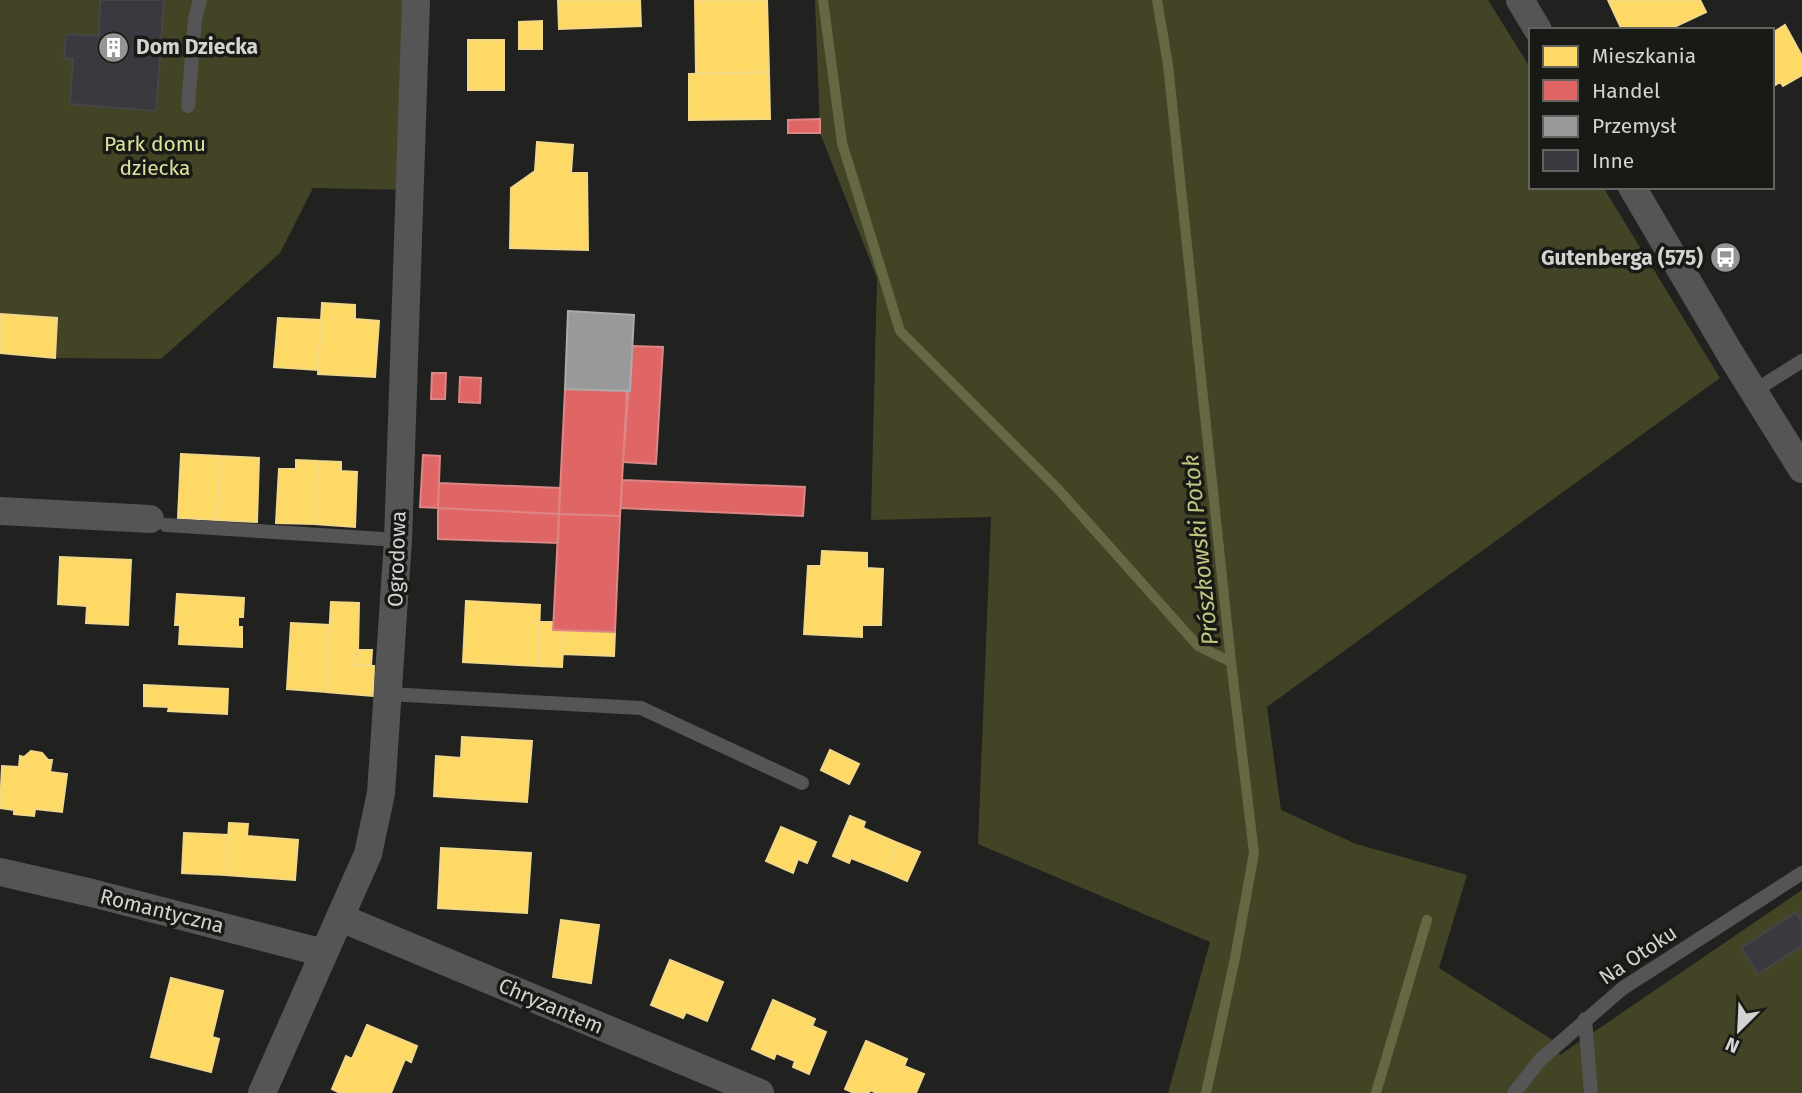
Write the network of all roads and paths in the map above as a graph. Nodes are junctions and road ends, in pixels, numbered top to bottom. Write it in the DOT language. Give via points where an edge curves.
graph roads {
  1 [pos="200,0"];
  2 [pos="416,0"];
  3 [pos="1520,0"];
  4 [pos="1537,28"];
  5 [pos="188,106"];
  6 [pos="1633,189"];
  7 [pos="1802,361"];
  8 [pos="1754,391"];
  9 [pos="1802,468"];
  10 [pos="0,512"];
  11 [pos="158,522"];
  12 [pos="398,540"];
  13 [pos="388,694"];
  14 [pos="802,783"];
  15 [pos="0,873"];
  16 [pos="1802,873"];
  17 [pos="341,918"];
  18 [pos="324,953"];
  19 [pos="1585,1018"];
  20 [pos="262,1093"];
  21 [pos="760,1093"];
  22 [pos="1514,1093"];
  23 [pos="1591,1093"];
  1 -- 5 [label="lane"];
  2 -- 12 [label="street, Ogrodowa"];
  3 -- 4 [label="street"];
  6 -- 8 [label="street"];
  7 -- 8 [label="lane"];
  8 -- 9 [label="street"];
  10 -- 11 [label="street"];
  11 -- 12 [label="lane"];
  12 -- 13 [label="street, Ogrodowa"];
  13 -- 14 [label="lane" via="641,708"];
  13 -- 17 [label="street, Ogrodowa" via="376,817 368,854"];
  15 -- 18 [label="street, Romantyczna"];
  16 -- 19 [label="lane, Na Otoku" via="1623,988"];
  17 -- 18 [label="street, Ogrodowa"];
  17 -- 21 [label="street, Chryzantem"];
  18 -- 20 [label="street, Ogrodowa"];
  19 -- 22 [label="lane, Na Otoku" via="1540,1060"];
  19 -- 23 [label="lane"];
}
